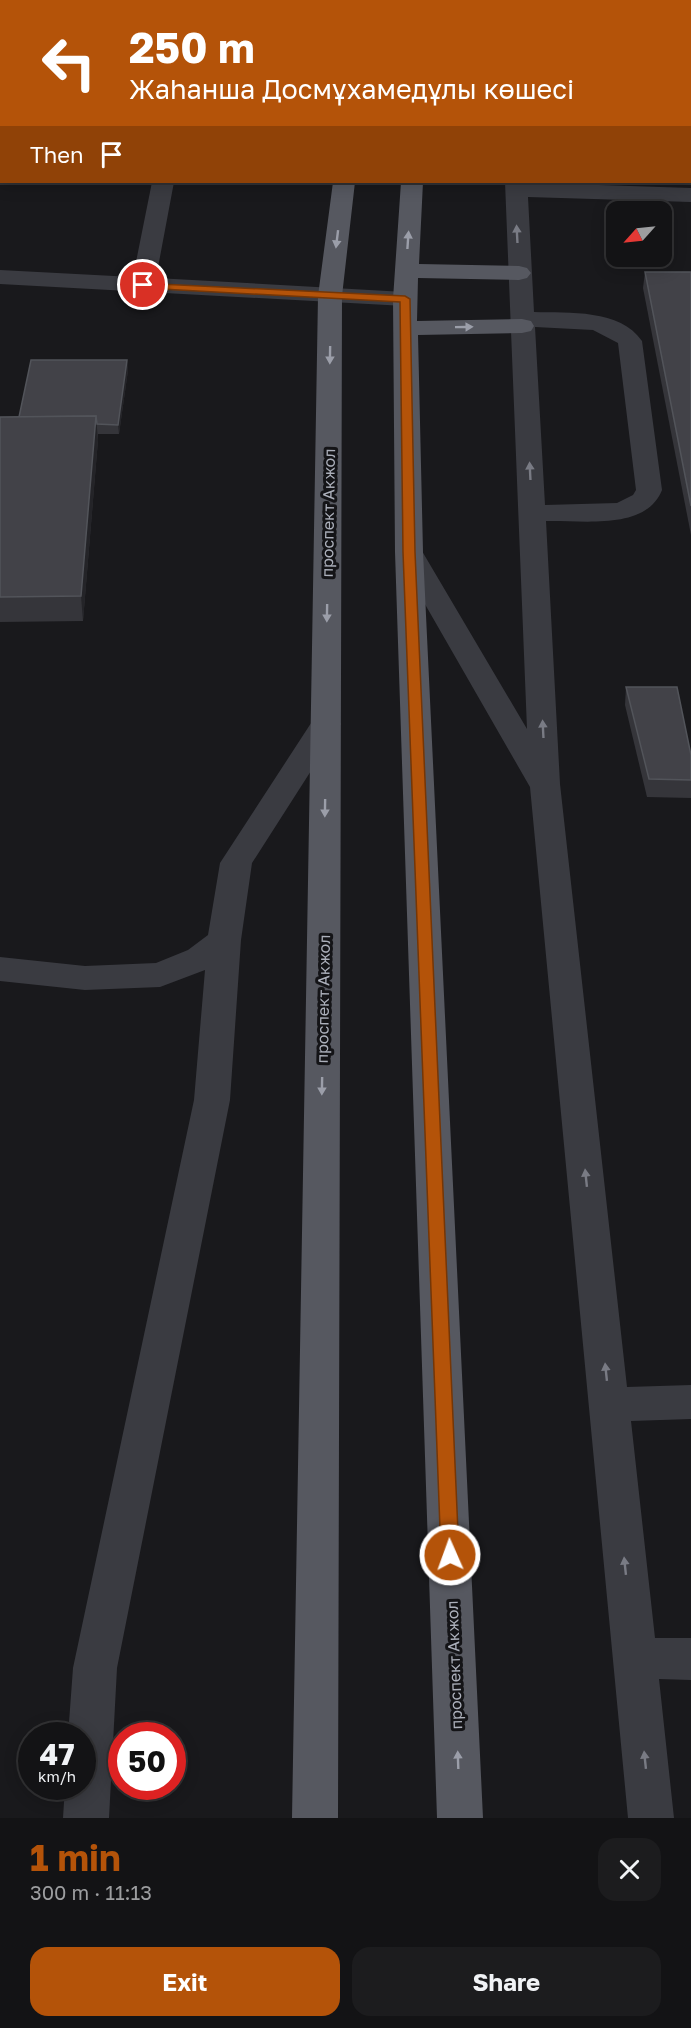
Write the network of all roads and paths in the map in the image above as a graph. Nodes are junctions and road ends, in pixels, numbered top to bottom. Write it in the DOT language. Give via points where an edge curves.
graph roads {
  1 [pos="163,183"];
  2 [pos="344,183"];
  3 [pos="412,183"];
  4 [pos="516,186"];
  5 [pos="691,195"];
  6 [pos="519,273"];
  7 [pos="0,277"];
  8 [pos="143,285"];
  9 [pos="330,296"];
  10 [pos="406,300"];
  11 [pos="522,322"];
  12 [pos="532,513"];
  13 [pos="409,552"];
  14 [pos="326,724"];
  15 [pos="546,787"];
  16 [pos="224,940"];
  17 [pos="0,969"];
  18 [pos="691,1402"];
  19 [pos="609,1405"];
  20 [pos="634,1658"];
  21 [pos="691,1659"];
  22 [pos="86,1818"];
  23 [pos="315,1818"];
  24 [pos="460,1818"];
  25 [pos="651,1818"];
  1 -- 8 [label="street"];
  2 -- 9 [label="main road, проспект Акжол, one-way"];
  10 -- 3 [label="main road, проспект Акжол, one-way"];
  4 -- 5 [label="street"];
  6 -- 4 [label="street, one-way"];
  6 -- 10 [label="main road"];
  6 -- 11 [label="street"];
  7 -- 8 [label="street"];
  8 -- 9 [label="street"];
  9 -- 10 [label="street"];
  9 -- 14 [label="main road, проспект Акжол, one-way"];
  10 -- 11 [label="main road, one-way"];
  10 -- 13 [label="main road, проспект Акжол"];
  12 -- 11 [label="street, one-way"];
  11 -- 12 [label="street" via="602,323 623,332 630,341 649,490 645,500 622,511"];
  15 -- 12 [label="street, one-way"];
  13 -- 15 [label="street"];
  24 -- 13 [label="main road, проспект Акжол, one-way"];
  14 -- 16 [label="street" via="236,862"];
  14 -- 23 [label="main road, проспект Акжол, one-way"];
  19 -- 15 [label="street, one-way"];
  16 -- 17 [label="street" via="200,958 160,975 85,978"];
  16 -- 22 [label="street" via="212,1100 94,1668"];
  18 -- 19 [label="street"];
  20 -- 19 [label="street, one-way"];
  20 -- 21 [label="street"];
  25 -- 20 [label="street, one-way"];
}
